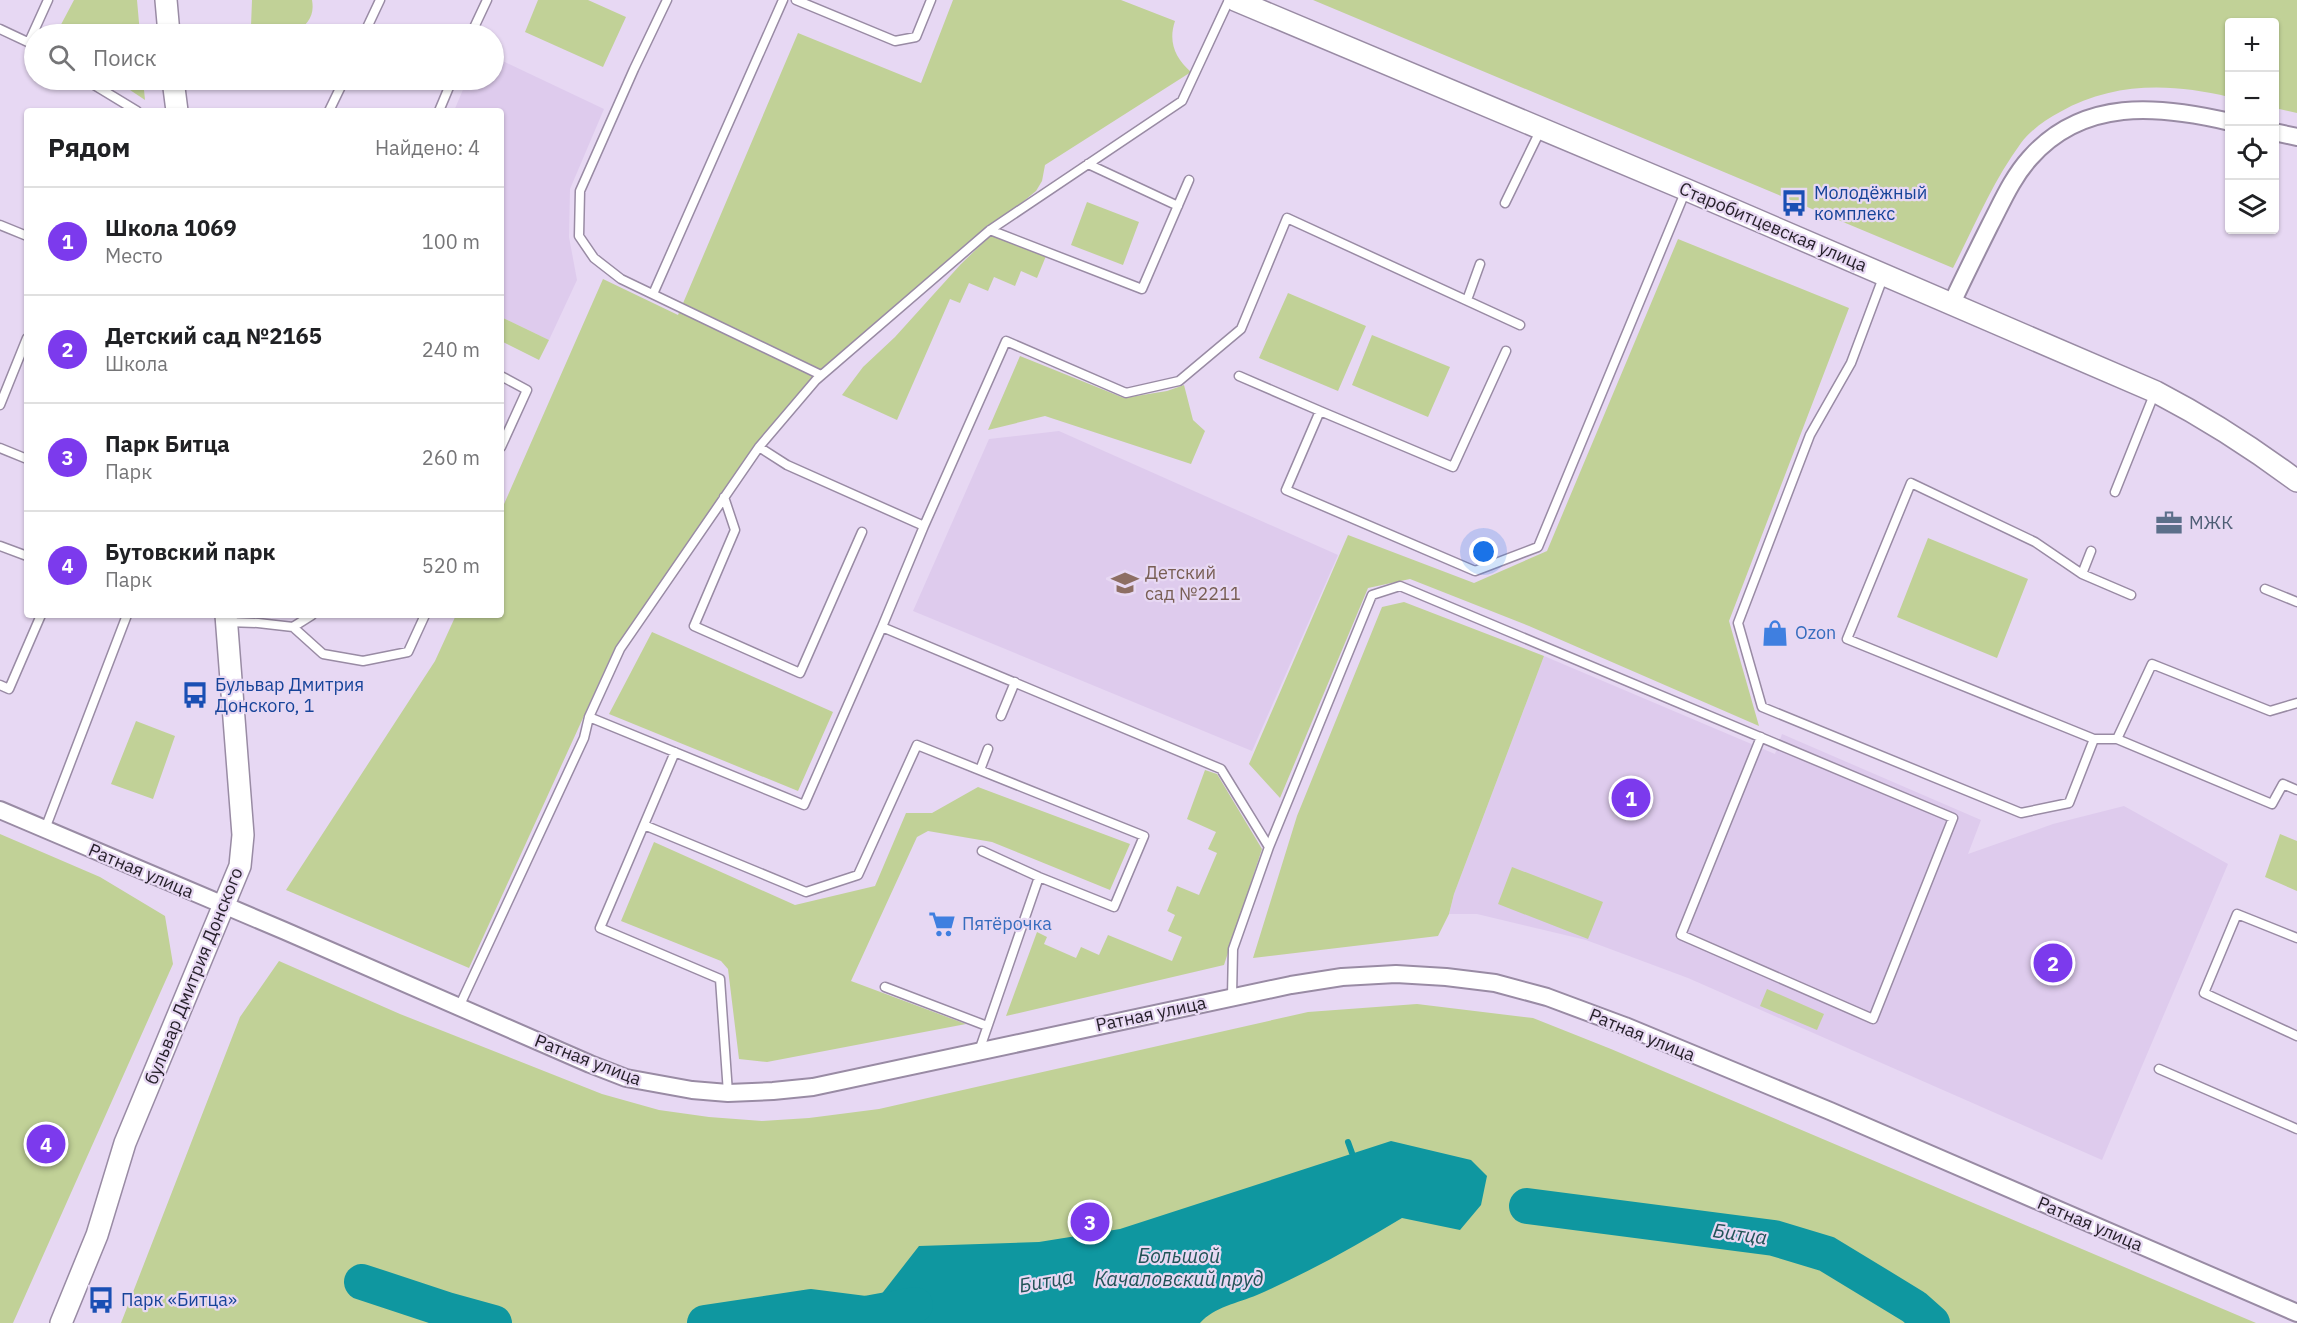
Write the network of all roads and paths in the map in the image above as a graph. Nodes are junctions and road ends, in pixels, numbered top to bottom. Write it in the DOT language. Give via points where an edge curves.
graph roads {
  1 [pos="48,0"];
  2 [pos="166,0"];
  3 [pos="380,0"];
  4 [pos="487,0"];
  5 [pos="667,0"];
  6 [pos="783,0"];
  7 [pos="796,0"];
  8 [pos="931,0"];
  9 [pos="1229,0"];
  10 [pos="1235,0"];
  11 [pos="39,24"];
  12 [pos="168,24"];
  13 [pos="369,24"];
  14 [pos="476,24"];
  15 [pos="0,29"];
  16 [pos="24,40"];
  17 [pos="102,90"];
  18 [pos="174,90"];
  19 [pos="339,90"];
  20 [pos="448,90"];
  21 [pos="132,108"];
  22 [pos="177,108"];
  23 [pos="331,108"];
  24 [pos="440,108"];
  25 [pos="2225,121"];
  26 [pos="1541,129"];
  27 [pos="2279,133"];
  28 [pos="2297,137"];
  29 [pos="1088,164"];
  30 [pos="1189,180"];
  31 [pos="1687,190"];
  32 [pos="1505,203"];
  33 [pos="1178,206"];
  34 [pos="0,225"];
  35 [pos="990,230"];
  36 [pos="24,235"];
  37 [pos="1480,264"];
  38 [pos="1884,274"];
  39 [pos="653,294"];
  40 [pos="1467,300"];
  41 [pos="1952,303"];
  42 [pos="1520,325"];
  43 [pos="24,345"];
  44 [pos="1506,351"];
  45 [pos="821,375"];
  46 [pos="1239,376"];
  47 [pos="504,378"];
  48 [pos="2156,392"];
  49 [pos="0,405"];
  50 [pos="1320,411"];
  51 [pos="504,440"];
  52 [pos="0,447"];
  53 [pos="759,447"];
  54 [pos="24,458"];
  55 [pos="2297,481"];
  56 [pos="2115,492"];
  57 [pos="724,497"];
  58 [pos="924,526"];
  59 [pos="862,532"];
  60 [pos="0,546"];
  61 [pos="2091,551"];
  62 [pos="24,555"];
  63 [pos="2082,574"];
  64 [pos="2265,589"];
  65 [pos="2131,595"];
  66 [pos="2297,602"];
  67 [pos="40,618"];
  68 [pos="126,618"];
  69 [pos="307,618"];
  70 [pos="424,618"];
  71 [pos="226,619"];
  72 [pos="293,627"];
  73 [pos="882,627"];
  74 [pos="1015,682"];
  75 [pos="0,685"];
  76 [pos="2297,703"];
  77 [pos="1001,716"];
  78 [pos="589,717"];
  79 [pos="1761,737"];
  80 [pos="2094,739"];
  81 [pos="2117,739"];
  82 [pos="988,749"];
  83 [pos="675,752"];
  84 [pos="980,770"];
  85 [pos="2297,790"];
  86 [pos="0,810"];
  87 [pos="644,825"];
  88 [pos="44,830"];
  89 [pos="1269,847"];
  90 [pos="982,851"];
  91 [pos="1039,877"];
  92 [pos="224,906"];
  93 [pos="2297,938"];
  94 [pos="885,987"];
  95 [pos="1232,996"];
  96 [pos="459,1007"];
  97 [pos="987,1026"];
  98 [pos="2297,1036"];
  99 [pos="979,1051"];
  100 [pos="2159,1069"];
  101 [pos="728,1093"];
  102 [pos="2297,1129"];
  103 [pos="2297,1313"];
  104 [pos="61,1323"];
  1 -- 11 [label="lane"];
  2 -- 12 [label="street"];
  3 -- 13 [label="lane"];
  4 -- 14 [label="lane"];
  5 -- 39 [label="lane" via="580,191 579,236 594,258 621,279"];
  6 -- 39 [label="lane"];
  7 -- 8 [label="lane" via="895,41 916,37"];
  9 -- 29 [label="lane" via="1182,101"];
  10 -- 26 [label="street, Старобитцевская улица"];
  15 -- 16 [label="lane"];
  17 -- 21 [label="lane"];
  18 -- 22 [label="street"];
  19 -- 23 [label="lane"];
  20 -- 24 [label="lane"];
  25 -- 41 [label="street" via="2194,114 2113,111 2080,121 2051,138 2029,159 2009,188"];
  26 -- 31 [label="street, Старобитцевская улица"];
  26 -- 32 [label="lane"];
  27 -- 28 [label="street"];
  29 -- 33 [label="lane"];
  29 -- 35 [label="lane"];
  30 -- 33 [label="lane"];
  31 -- 38 [label="street, Старобитцевская улица"];
  31 -- 50 [label="lane" via="1538,547 1475,571 1286,490"];
  33 -- 35 [label="lane" via="1142,289"];
  34 -- 36 [label="lane"];
  35 -- 45 [label="lane"];
  37 -- 40 [label="lane"];
  38 -- 41 [label="street, Старобитцевская улица"];
  38 -- 80 [label="lane" via="1851,363 1810,435 1738,623 1762,707 2021,813 2069,803"];
  39 -- 45 [label="lane"];
  40 -- 42 [label="lane"];
  40 -- 58 [label="lane" via="1287,218 1241,329 1179,381 1126,393 1006,340"];
  41 -- 48 [label="street, Старобитцевская улица"];
  43 -- 49 [label="lane"];
  44 -- 50 [label="lane" via="1453,467"];
  45 -- 53 [label="lane"];
  46 -- 50 [label="lane"];
  47 -- 51 [label="lane" via="527,390"];
  48 -- 55 [label="street, Старобитцевская улица" via="2205,417"];
  48 -- 56 [label="lane"];
  52 -- 54 [label="lane"];
  53 -- 57 [label="lane"];
  53 -- 58 [label="lane" via="787,465"];
  57 -- 59 [label="lane" via="735,530 694,626 800,673"];
  57 -- 78 [label="lane" via="620,649"];
  58 -- 73 [label="lane"];
  60 -- 62 [label="lane"];
  61 -- 63 [label="lane"];
  63 -- 65 [label="lane"];
  63 -- 80 [label="lane" via="2035,542 1911,483 1847,639"];
  64 -- 66 [label="lane"];
  67 -- 75 [label="lane" via="9,689"];
  68 -- 88 [label="lane"];
  69 -- 72 [label="lane"];
  70 -- 72 [label="lane" via="408,652 363,661 323,654"];
  71 -- 72 [label="lane"];
  71 -- 92 [label="street, бульвар Дмитрия Донского" via="243,845 240,866"];
  73 -- 74 [label="lane"];
  73 -- 83 [label="lane" via="804,805"];
  74 -- 77 [label="lane"];
  74 -- 89 [label="lane" via="1221,769"];
  76 -- 81 [label="lane" via="2270,711 2152,664"];
  78 -- 83 [label="lane"];
  78 -- 96 [label="lane" via="584,738"];
  79 -- 79 [label="lane" via="1953,818 1873,1019 1681,935"];
  79 -- 89 [label="lane" via="1400,586 1372,595"];
  80 -- 81 [label="lane"];
  81 -- 85 [label="lane" via="2272,804 2283,784"];
  82 -- 84 [label="lane"];
  83 -- 87 [label="lane"];
  84 -- 87 [label="lane" via="917,744 858,875 806,892"];
  84 -- 91 [label="lane" via="1144,836 1114,907"];
  86 -- 88 [label="street, Ратная улица"];
  87 -- 101 [label="lane" via="600,928 720,979"];
  88 -- 92 [label="street, Ратная улица"];
  89 -- 95 [label="lane" via="1233,949"];
  90 -- 91 [label="lane"];
  91 -- 97 [label="lane"];
  92 -- 96 [label="street, Ратная улица"];
  92 -- 104 [label="street, бульвар Дмитрия Донского" via="125,1143 97,1235"];
  93 -- 98 [label="lane" via="2237,914 2204,993"];
  94 -- 97 [label="lane"];
  95 -- 99 [label="street, Ратная улица"];
  95 -- 103 [label="street, Ратная улица" via="1342,977 1396,974 1495,984 1546,997 1830,1111"];
  96 -- 101 [label="street, Ратная улица" via="626,1078"];
  97 -- 99 [label="lane"];
  99 -- 101 [label="street, Ратная улица" via="813,1088"];
  100 -- 102 [label="lane"];
}
